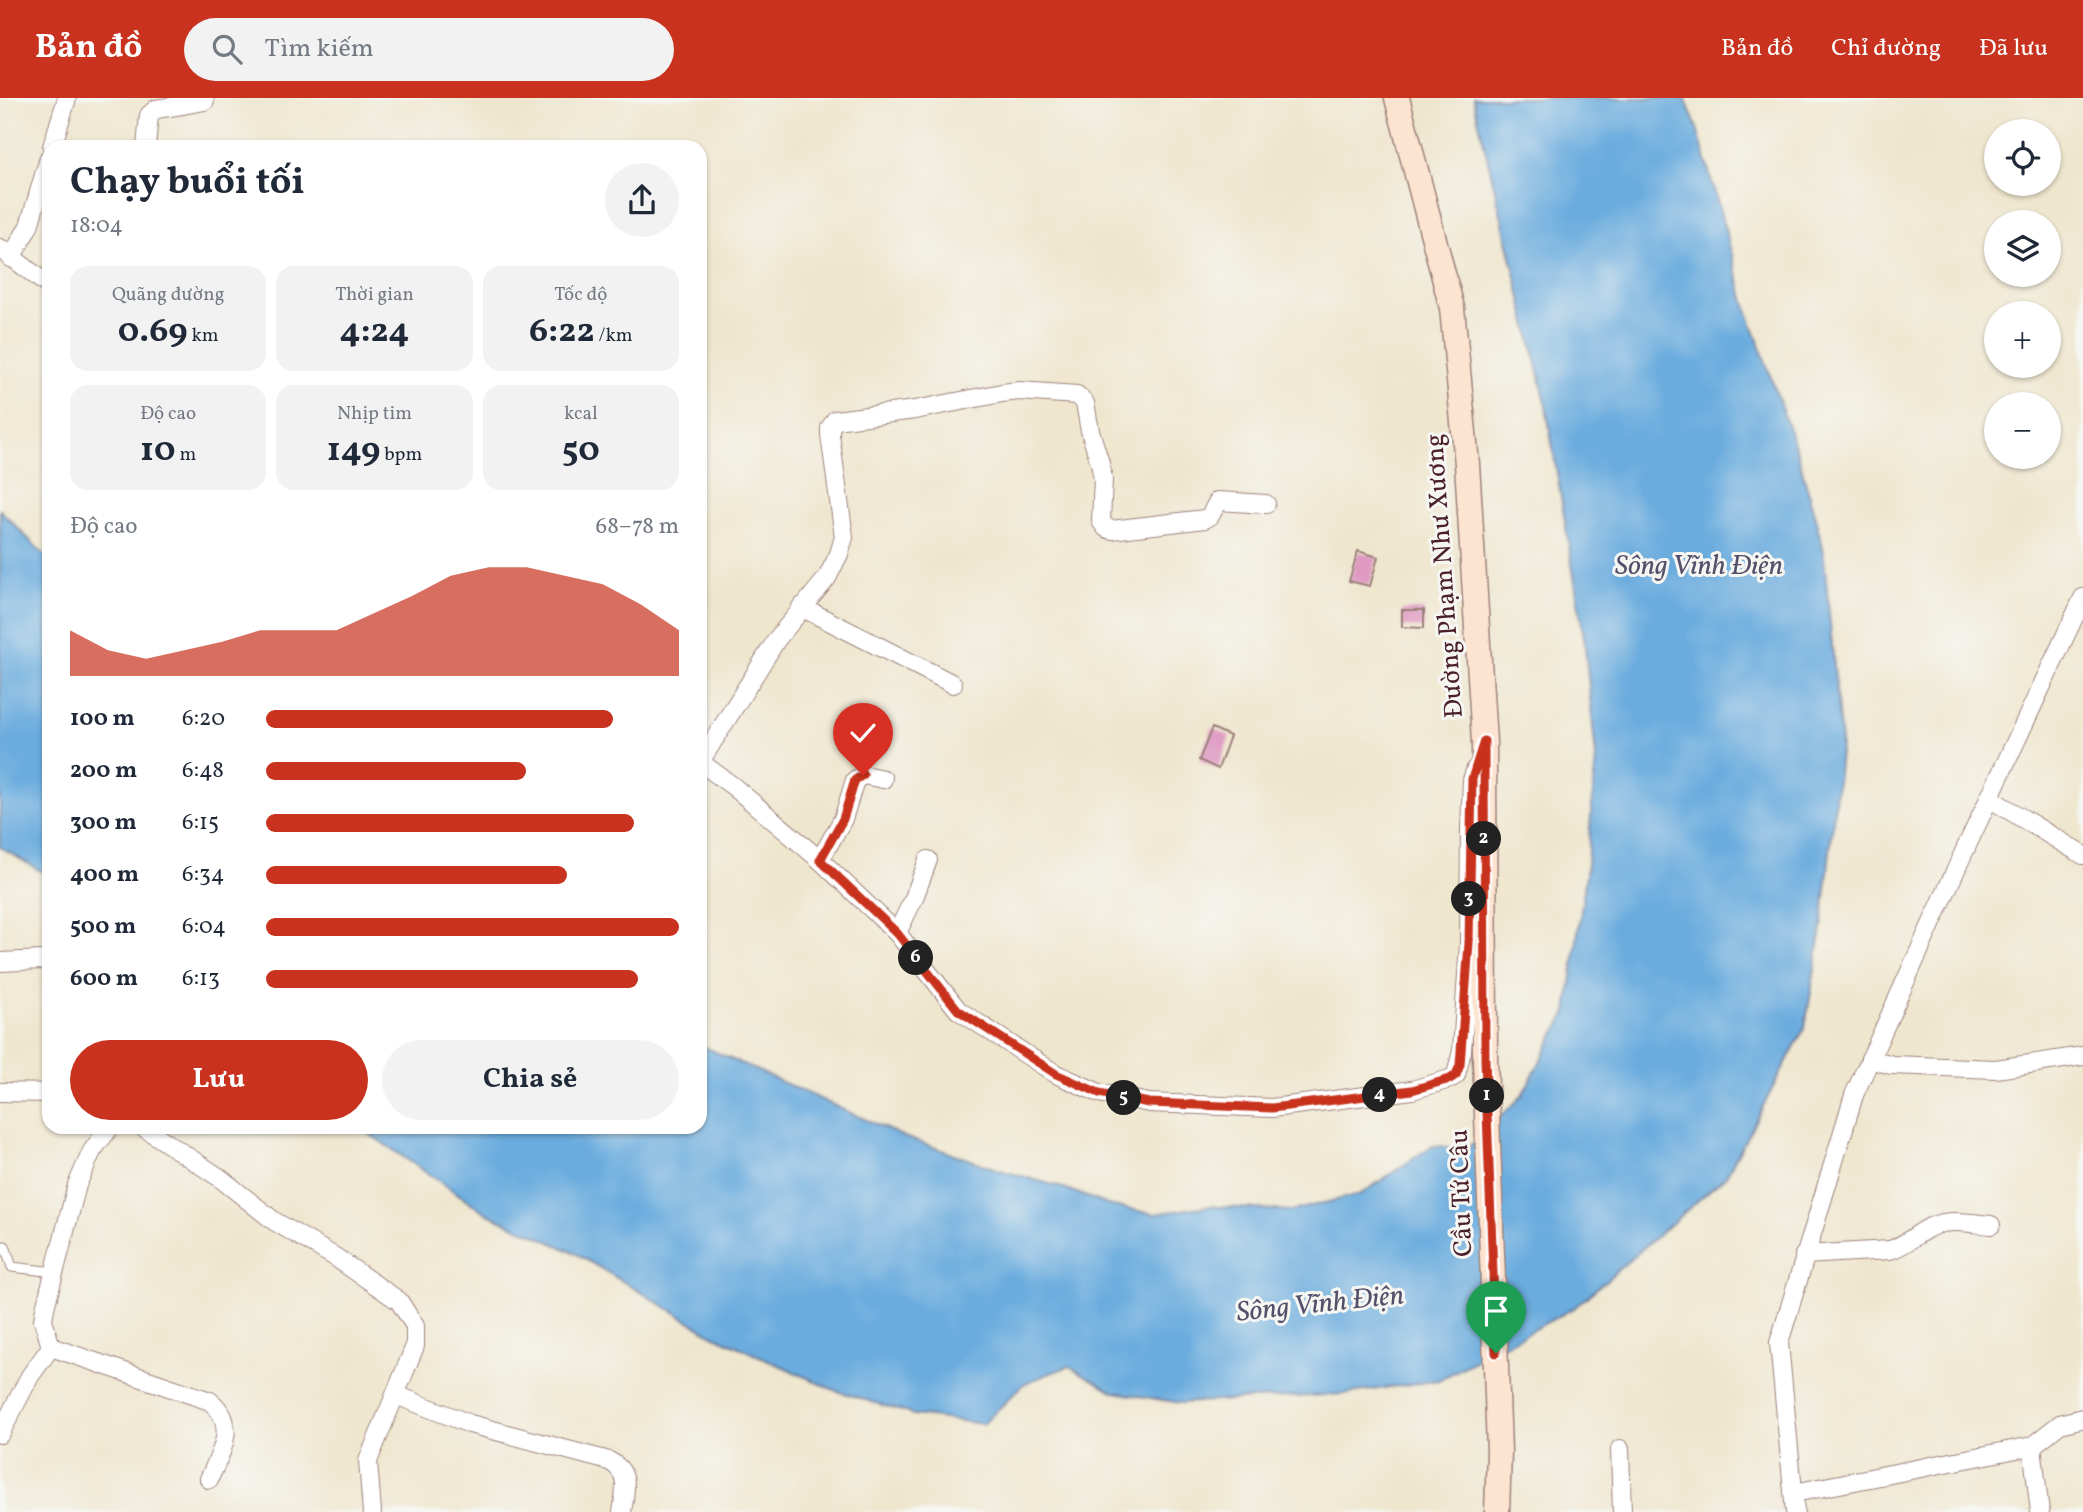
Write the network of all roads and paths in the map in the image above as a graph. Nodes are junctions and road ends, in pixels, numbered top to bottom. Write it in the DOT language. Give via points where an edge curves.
graph roads {
  1 [pos="67,98"];
  2 [pos="1397,98"];
  3 [pos="182,101"];
  4 [pos="205,101"];
  5 [pos="54,140"];
  6 [pos="147,140"];
  7 [pos="42,182"];
  8 [pos="5,253"];
  9 [pos="42,281"];
  10 [pos="1266,504"];
  11 [pos="2083,598"];
  12 [pos="801,607"];
  13 [pos="953,684"];
  14 [pos="1484,741"];
  15 [pos="707,751"];
  16 [pos="707,767"];
  17 [pos="883,779"];
  18 [pos="1989,798"];
  19 [pos="2083,855"];
  20 [pos="820,860"];
  21 [pos="928,860"];
  22 [pos="897,933"];
  23 [pos="42,960"];
  24 [pos="0,962"];
  25 [pos="2083,1056"];
  26 [pos="1485,1059"];
  27 [pos="1870,1059"];
  28 [pos="0,1092"];
  29 [pos="42,1093"];
  30 [pos="105,1134"];
  31 [pos="154,1134"];
  32 [pos="1991,1225"];
  33 [pos="5,1246"];
  34 [pos="1804,1255"];
  35 [pos="54,1272"];
  36 [pos="51,1346"];
  37 [pos="396,1395"];
  38 [pos="2083,1418"];
  39 [pos="1,1436"];
  40 [pos="2032,1446"];
  41 [pos="1620,1449"];
  42 [pos="209,1479"];
  43 [pos="1794,1493"];
  44 [pos="372,1512"];
  45 [pos="622,1512"];
  46 [pos="1497,1512"];
  47 [pos="1622,1512"];
  48 [pos="1795,1512"];
  49 [pos="2040,1512"];
  1 -- 5 [label="street"];
  2 -- 14 [label="main road, Đường Phạm Như Xương" via="1452,308"];
  3 -- 4 [label="street"];
  3 -- 6 [label="street" via="149,115"];
  7 -- 8 [label="street" via="29,226"];
  8 -- 9 [label="street"];
  10 -- 12 [label="street" via="1217,500 1205,519 1106,528 1101,521 1100,463 1085,403 1077,395 1019,391 841,418 831,423 830,435 844,537 827,578"];
  11 -- 18 [label="street"];
  12 -- 13 [label="street"];
  12 -- 15 [label="street"];
  14 -- 22 [label="street" via="1472,779 1462,1051 1456,1075 1450,1079 1412,1090 1272,1108 1149,1103 1099,1093 1056,1074 958,1010"];
  14 -- 26 [label="main road, Đường Phạm Như Xương"];
  16 -- 20 [label="street"];
  17 -- 20 [label="street" via="863,775 855,780 843,819"];
  18 -- 19 [label="street"];
  18 -- 27 [label="street"];
  20 -- 22 [label="street"];
  21 -- 22 [label="street"];
  23 -- 24 [label="street"];
  25 -- 27 [label="street" via="1986,1069 1892,1065"];
  26 -- 46 [label="main road, Cầu Tứ Câu" via="1499,1451"];
  27 -- 34 [label="street" via="1854,1095"];
  28 -- 29 [label="street"];
  30 -- 35 [label="street" via="84,1166"];
  31 -- 37 [label="street" via="274,1221 399,1301 416,1334"];
  32 -- 34 [label="street" via="1946,1222 1890,1250"];
  33 -- 35 [label="lane" via="12,1267"];
  34 -- 43 [label="street" via="1779,1343"];
  35 -- 36 [label="street" via="43,1320"];
  36 -- 39 [label="street" via="30,1376"];
  36 -- 42 [label="street" via="210,1401 221,1409 224,1444"];
  37 -- 44 [label="street" via="368,1461"];
  37 -- 45 [label="street" via="470,1424 609,1461 622,1470 626,1480"];
  38 -- 40 [label="street" via="2060,1424"];
  40 -- 43 [label="street"];
  40 -- 49 [label="street"];
  41 -- 47 [label="street"];
  43 -- 48 [label="street"];
}
